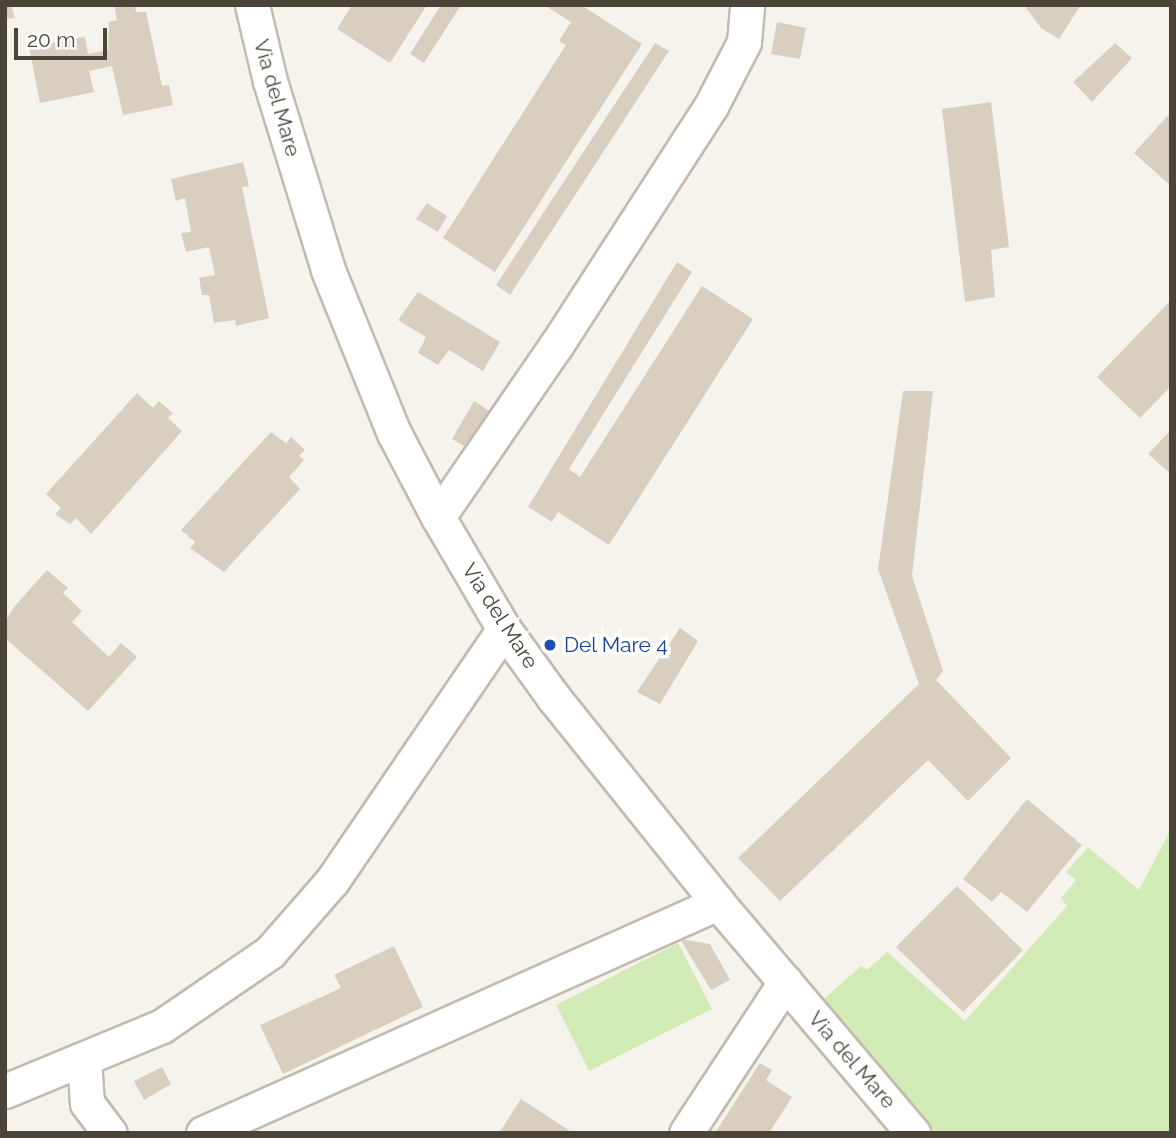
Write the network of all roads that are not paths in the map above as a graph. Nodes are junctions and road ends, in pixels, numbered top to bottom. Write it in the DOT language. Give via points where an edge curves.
graph roads {
  1 [pos="253,5"];
  2 [pos="747,5"];
  3 [pos="438,517"];
  4 [pos="504,629"];
  5 [pos="718,903"];
  6 [pos="785,982"];
  7 [pos="83,1059"];
  8 [pos="5,1091"];
  9 [pos="110,1133"];
  10 [pos="203,1133"];
  11 [pos="686,1133"];
  12 [pos="914,1133"];
  1 -- 3 [label="street, Via del Mare" via="270,81 328,270 394,433"];
  2 -- 3 [label="street" via="744,42 710,106 557,344"];
  3 -- 4 [label="street, Via del Mare"];
  4 -- 5 [label="street, Via del Mare"];
  4 -- 7 [label="street" via="332,881 270,952 162,1026"];
  5 -- 6 [label="street, Via del Mare"];
  5 -- 10 [label="street"];
  6 -- 11 [label="street"];
  6 -- 12 [label="street, Via del Mare"];
  7 -- 8 [label="street"];
  7 -- 9 [label="street" via="87,1103"];
}
